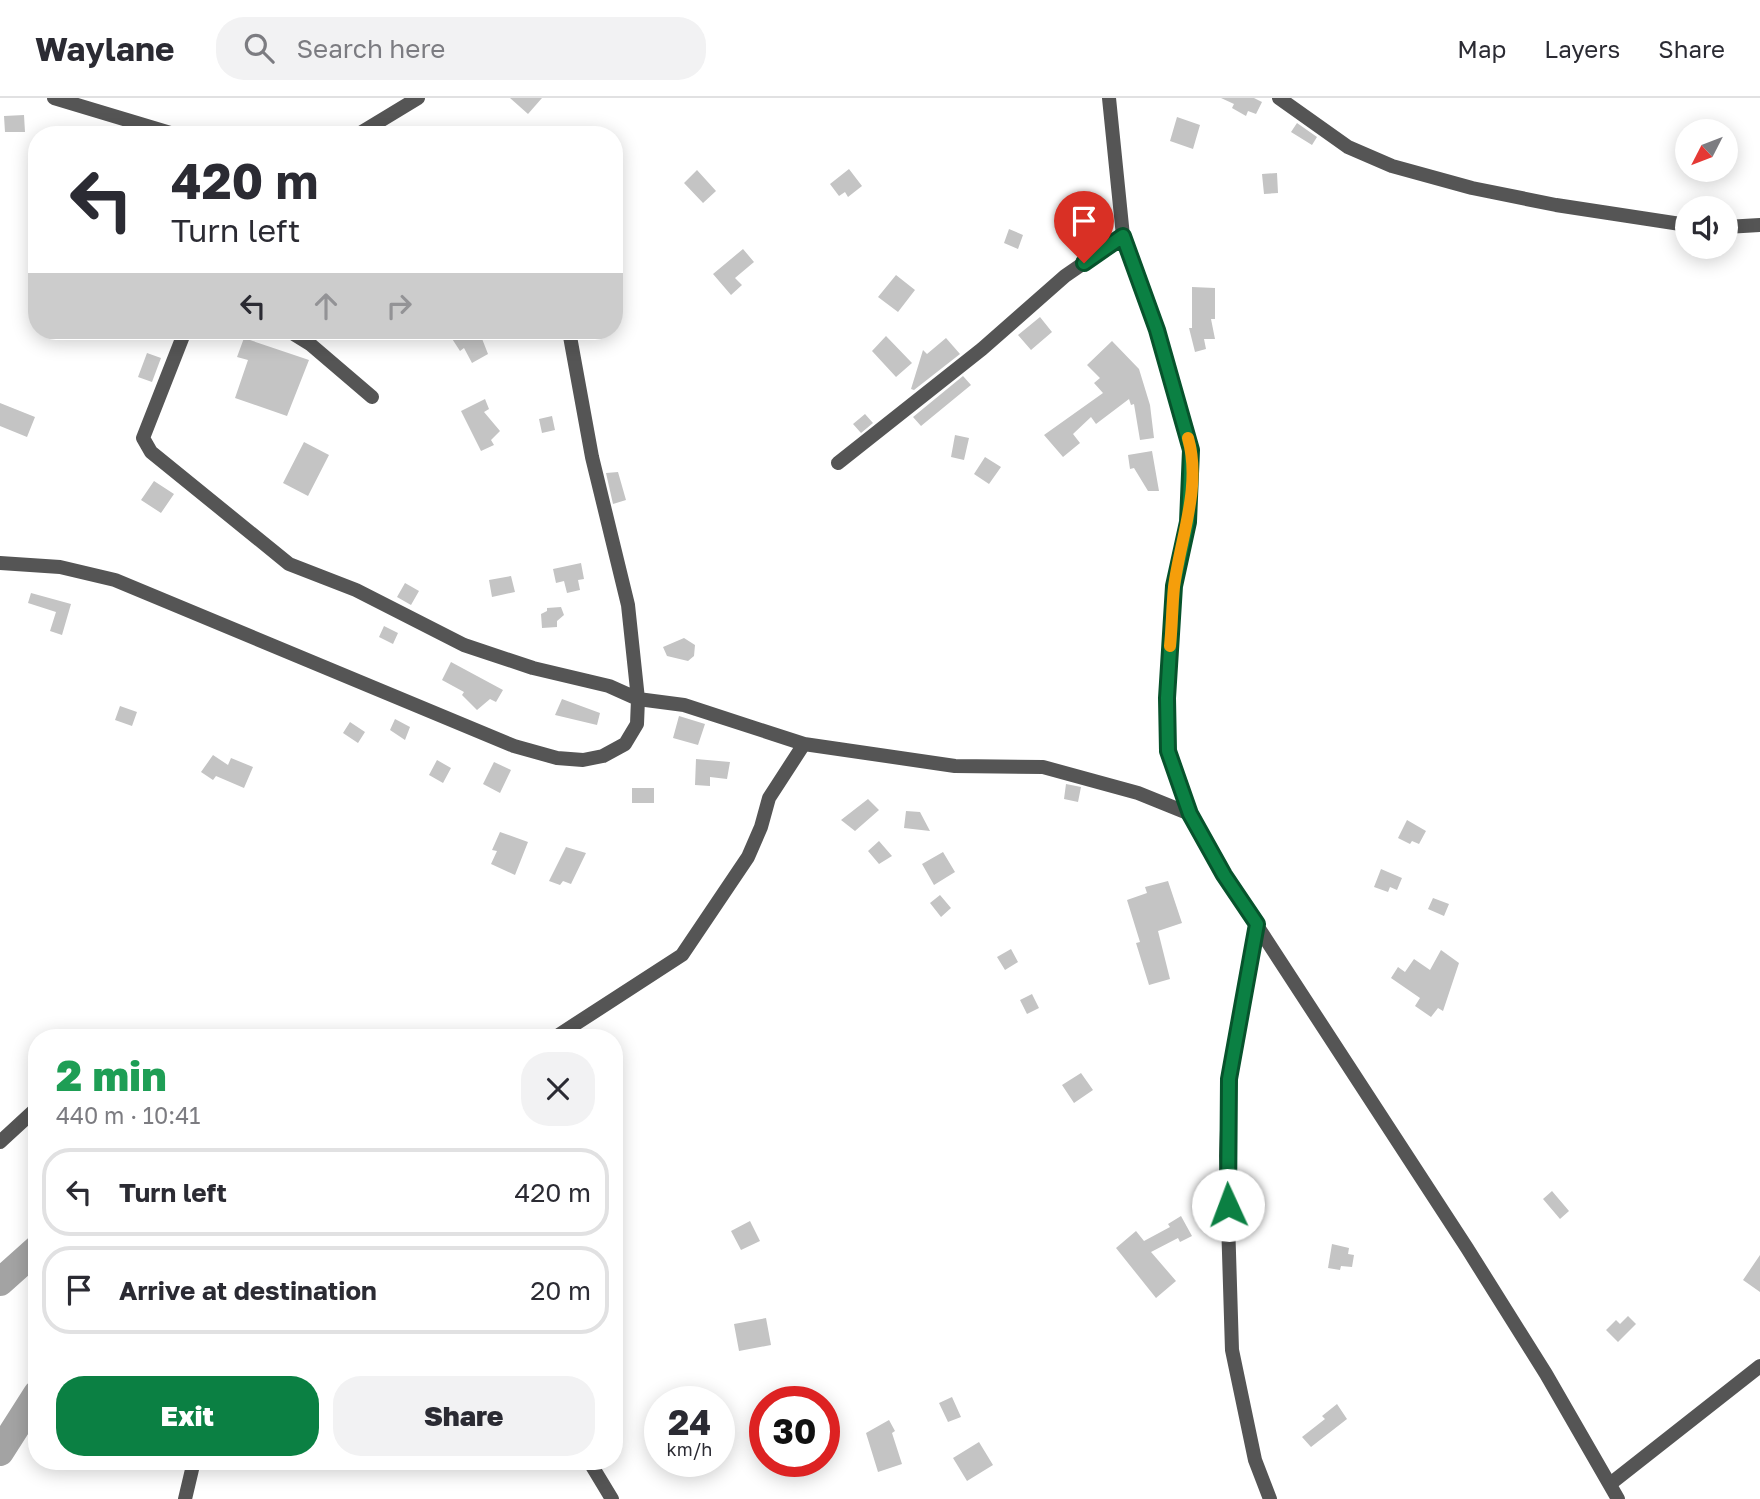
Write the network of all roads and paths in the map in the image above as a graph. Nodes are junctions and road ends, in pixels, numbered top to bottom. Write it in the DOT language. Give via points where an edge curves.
graph roads {
  1 [pos="54,98"];
  2 [pos="418,98"];
  3 [pos="1109,98"];
  4 [pos="1279,98"];
  5 [pos="147,126"];
  6 [pos="372,126"];
  7 [pos="1675,223"];
  8 [pos="1760,225"];
  9 [pos="1738,226"];
  10 [pos="1123,236"];
  11 [pos="182,340"];
  12 [pos="304,340"];
  13 [pos="571,340"];
  14 [pos="372,397"];
  15 [pos="838,463"];
  16 [pos="0,563"];
  17 [pos="638,699"];
  18 [pos="804,744"];
  19 [pos="1190,814"];
  20 [pos="1257,924"];
  21 [pos="568,1029"];
  22 [pos="28,1116"];
  23 [pos="0,1142"];
  24 [pos="1760,1366"];
  25 [pos="192,1470"];
  26 [pos="594,1470"];
  27 [pos="1610,1484"];
  28 [pos="185,1499"];
  29 [pos="612,1499"];
  30 [pos="1270,1499"];
  31 [pos="1618,1499"];
  1 -- 5 [label="street"];
  2 -- 6 [label="street"];
  3 -- 10 [label="street"];
  4 -- 7 [label="street" via="1348,147 1392,166 1556,205"];
  8 -- 9 [label="street"];
  10 -- 15 [label="street" via="1065,276 982,349"];
  10 -- 19 [label="street" via="1157,330 1191,450 1188,522 1174,586 1167,698 1168,751"];
  11 -- 17 [label="street" via="143,438 151,452 289,564 356,590 464,645 609,686"];
  12 -- 14 [label="street"];
  13 -- 17 [label="street" via="592,457 628,605"];
  16 -- 17 [label="street" via="60,567 115,580 514,746 557,758 583,761 625,744 637,724"];
  17 -- 18 [label="street" via="684,705"];
  18 -- 19 [label="street" via="942,765 1043,767 1138,793"];
  18 -- 21 [label="street" via="769,798 748,857 682,955"];
  19 -- 20 [label="street"];
  20 -- 27 [label="street" via="1525,1340"];
  20 -- 30 [label="street" via="1229,1079 1226,1156 1232,1350 1255,1460"];
  22 -- 23 [label="street"];
  24 -- 27 [label="street"];
  25 -- 28 [label="street"];
  26 -- 29 [label="street"];
  27 -- 31 [label="street"];
}
